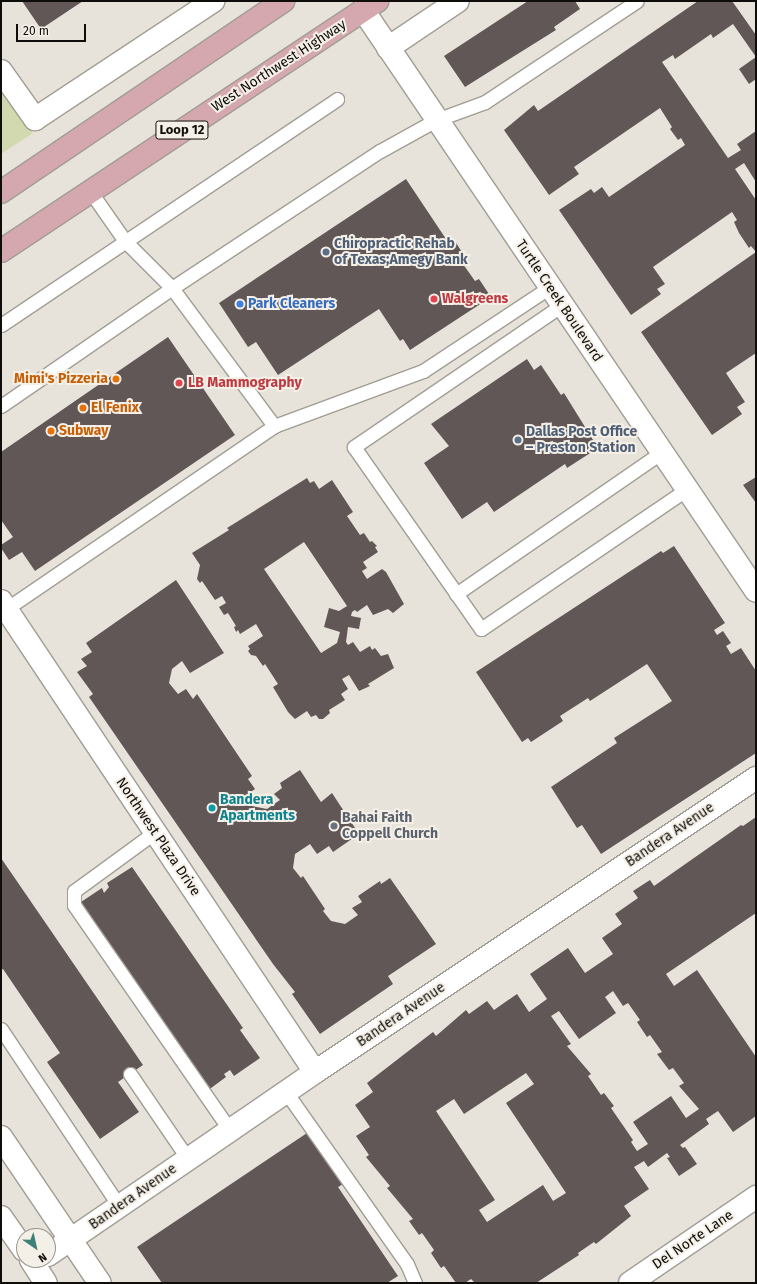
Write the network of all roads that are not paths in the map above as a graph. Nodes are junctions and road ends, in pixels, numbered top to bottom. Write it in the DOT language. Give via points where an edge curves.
graph roads {
  1 [pos="214,1"];
  2 [pos="283,1"];
  3 [pos="458,1"];
  4 [pos="637,1"];
  5 [pos="366,4"];
  6 [pos="388,48"];
  7 [pos="1,71"];
  8 [pos="337,99"];
  9 [pos="436,120"];
  10 [pos="90,191"];
  11 [pos="1,192"];
  12 [pos="125,241"];
  13 [pos="1,251"];
  14 [pos="172,288"];
  15 [pos="550,288"];
  16 [pos="562,305"];
  17 [pos="1,325"];
  18 [pos="1,406"];
  19 [pos="274,426"];
  20 [pos="662,452"];
  21 [pos="687,489"];
  22 [pos="756,591"];
  23 [pos="456,594"];
  24 [pos="4,605"];
  25 [pos="756,778"];
  26 [pos="155,832"];
  27 [pos="1,1029"];
  28 [pos="315,1072"];
  29 [pos="130,1074"];
  30 [pos="286,1092"];
  31 [pos="230,1130"];
  32 [pos="1,1137"];
  33 [pos="188,1158"];
  34 [pos="756,1197"];
  35 [pos="119,1206"];
  36 [pos="1,1217"];
  37 [pos="16,1235"];
  38 [pos="71,1239"];
  39 [pos="56,1247"];
  40 [pos="39,1268"];
  41 [pos="46,1283"];
  42 [pos="100,1283"];
  43 [pos="416,1283"];
  44 [pos="630,1283"];
  1 -- 7 [label="street" via="35,119"];
  2 -- 11 [label="main road"];
  3 -- 6 [label="street"];
  4 -- 9 [label="lane" via="485,102"];
  5 -- 6 [label="street, Turtle Creek Boulevard"];
  5 -- 10 [label="main road, West Northwest Highway / Loop 12"];
  6 -- 9 [label="street, Turtle Creek Boulevard"];
  8 -- 12 [label="lane"];
  9 -- 14 [label="lane" via="380,151"];
  9 -- 15 [label="street, Turtle Creek Boulevard"];
  10 -- 12 [label="lane"];
  10 -- 13 [label="main road, West Northwest Highway / Loop 12"];
  12 -- 14 [label="lane"];
  12 -- 17 [label="lane"];
  14 -- 18 [label="lane"];
  14 -- 19 [label="lane"];
  15 -- 16 [label="street, Turtle Creek Boulevard"];
  15 -- 19 [label="lane" via="423,371"];
  16 -- 20 [label="street, Turtle Creek Boulevard"];
  16 -- 23 [label="lane" via="354,447"];
  19 -- 24 [label="lane"];
  20 -- 21 [label="street, Turtle Creek Boulevard"];
  20 -- 23 [label="lane"];
  21 -- 22 [label="street, Turtle Creek Boulevard"];
  21 -- 23 [label="lane" via="481,629"];
  24 -- 26 [label="street, Northwest Plaza Drive"];
  25 -- 28 [label="street, Bandera Avenue"];
  26 -- 28 [label="street, Northwest Plaza Drive"];
  26 -- 31 [label="lane" via="74,891 74,905"];
  27 -- 35 [label="lane"];
  28 -- 30 [label="street, Bandera Avenue"];
  29 -- 33 [label="lane"];
  30 -- 31 [label="street, Bandera Avenue"];
  30 -- 43 [label="lane" via="407,1264"];
  31 -- 33 [label="street, Bandera Avenue"];
  32 -- 38 [label="street"];
  33 -- 35 [label="street, Bandera Avenue"];
  34 -- 44 [label="street, Del Norte Lane"];
  35 -- 38 [label="street, Bandera Avenue"];
  36 -- 37 [label="street"];
  38 -- 39 [label="street, Bandera Avenue"];
  38 -- 42 [label="street"];
  40 -- 41 [label="street"];
}
